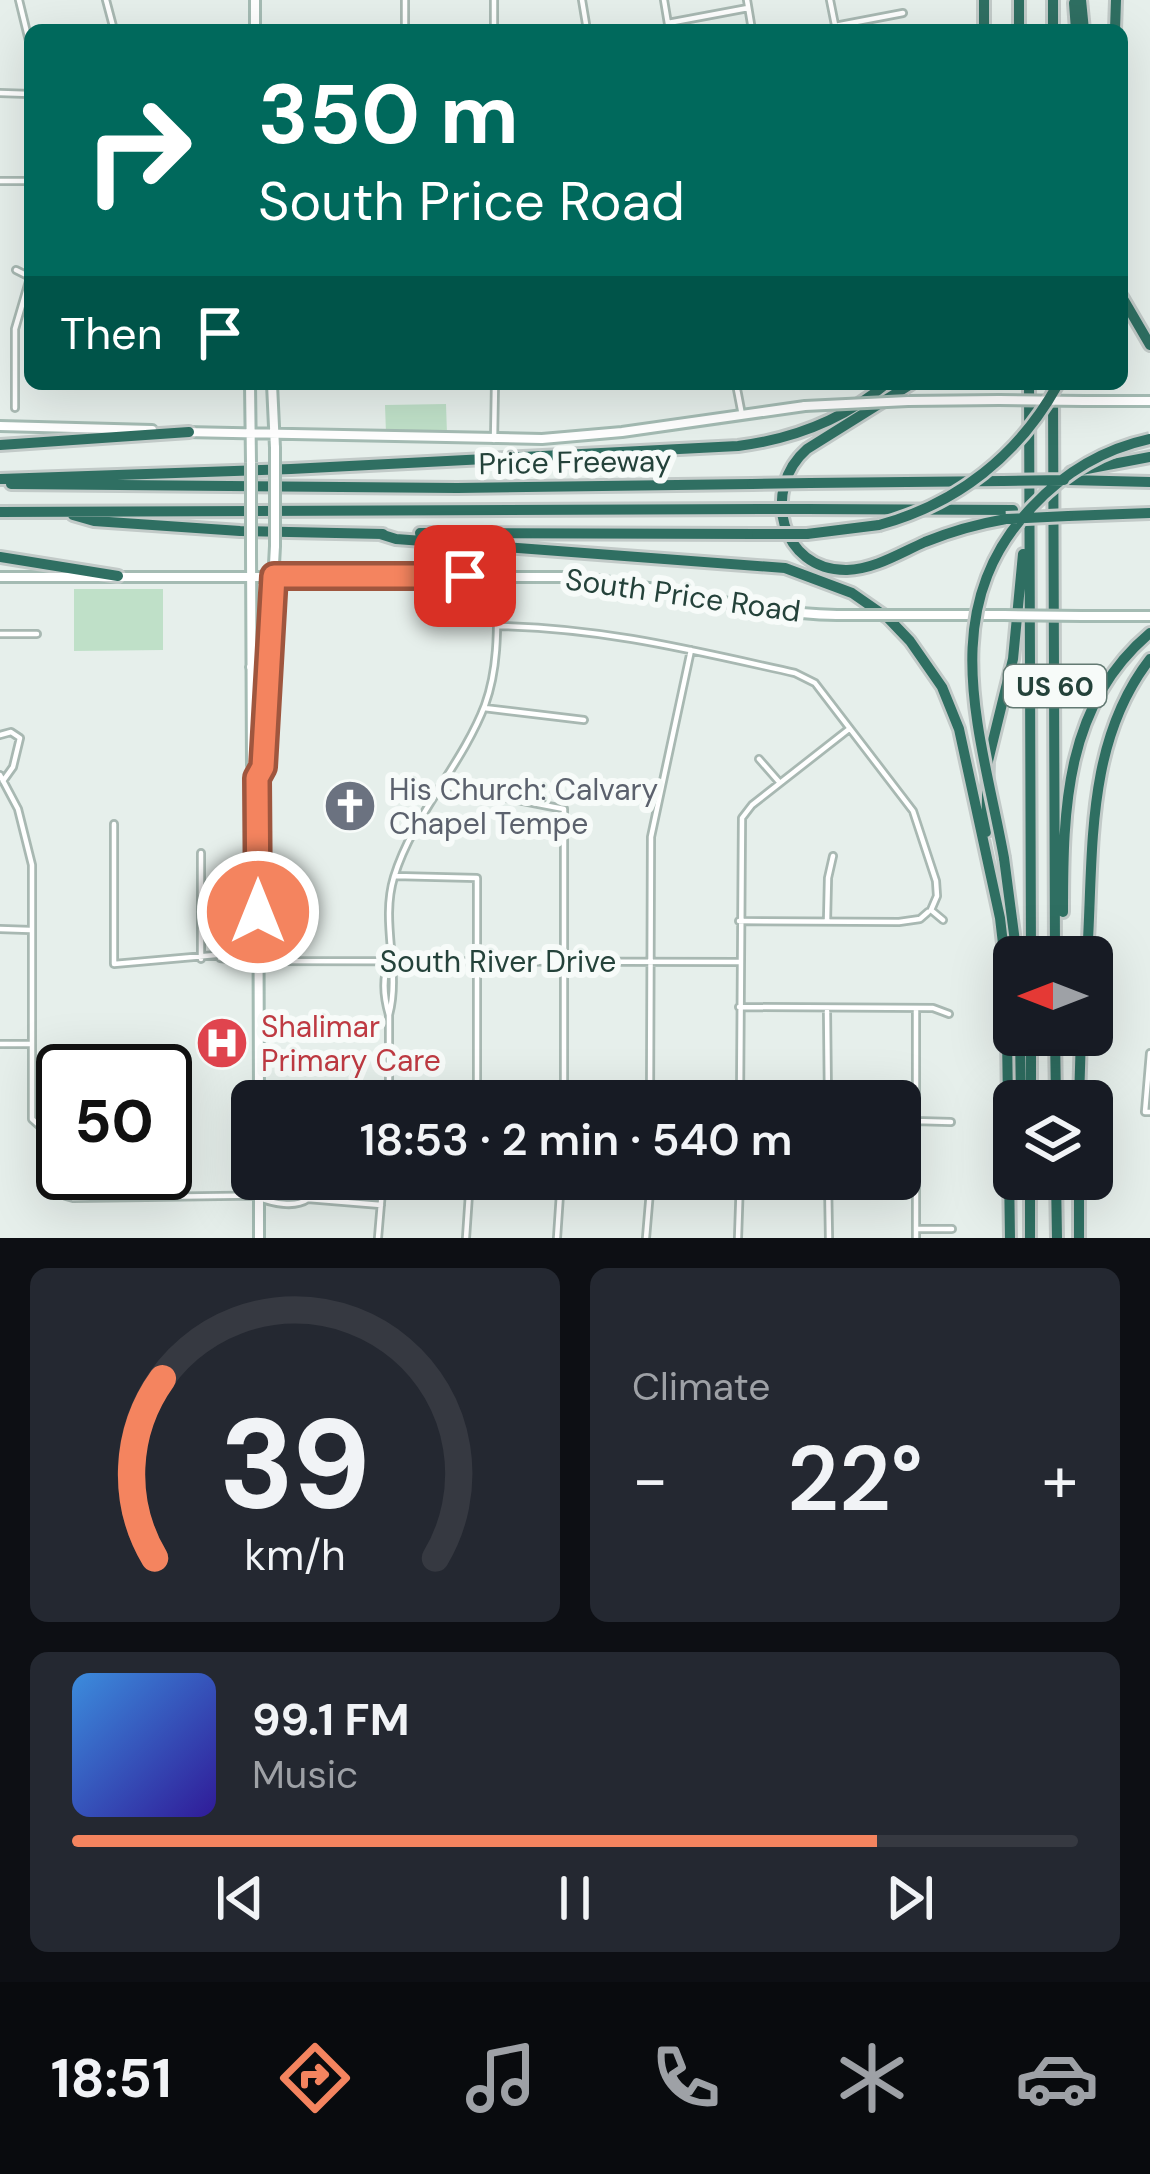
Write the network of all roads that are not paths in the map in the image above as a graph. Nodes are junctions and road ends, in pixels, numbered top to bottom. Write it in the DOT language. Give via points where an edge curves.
graph roads {
  1 [pos="747,4"];
  2 [pos="903,14"];
  3 [pos="676,24"];
  4 [pos="855,24"];
  5 [pos="16,270"];
  6 [pos="24,275"];
  7 [pos="24,298"];
  8 [pos="1128,307"];
  9 [pos="1150,345"];
  10 [pos="250,390"];
  11 [pos="272,390"];
  12 [pos="495,390"];
  13 [pos="737,390"];
  14 [pos="877,390"];
  15 [pos="901,390"];
  16 [pos="1029,390"];
  17 [pos="1052,390"];
  18 [pos="1055,390"];
  19 [pos="1150,400"];
  20 [pos="15,408"];
  21 [pos="742,415"];
  22 [pos="0,425"];
  23 [pos="189,432"];
  24 [pos="250,432"];
  25 [pos="274,433"];
  26 [pos="1150,439"];
  27 [pos="494,440"];
  28 [pos="0,445"];
  29 [pos="1030,455"];
  30 [pos="1150,457"];
  31 [pos="1067,476"];
  32 [pos="0,481"];
  33 [pos="1150,482"];
  34 [pos="0,512"];
  35 [pos="58,512"];
  36 [pos="1150,512"];
  37 [pos="1009,514"];
  38 [pos="380,534"];
  39 [pos="0,557"];
  40 [pos="118,576"];
  41 [pos="274,576"];
  42 [pos="496,576"];
  43 [pos="0,577"];
  44 [pos="251,577"];
  45 [pos="1150,616"];
  46 [pos="496,626"];
  47 [pos="1150,633"];
  48 [pos="0,634"];
  49 [pos="37,634"];
  50 [pos="691,650"];
  51 [pos="1150,658"];
  52 [pos="251,667"];
  53 [pos="484,708"];
  54 [pos="584,720"];
  55 [pos="849,728"];
  56 [pos="0,735"];
  57 [pos="759,759"];
  58 [pos="263,767"];
  59 [pos="2,778"];
  60 [pos="257,778"];
  61 [pos="780,783"];
  62 [pos="441,785"];
  63 [pos="114,824"];
  64 [pos="201,853"];
  65 [pos="833,856"];
  66 [pos="394,876"];
  67 [pos="993,884"];
  68 [pos="931,910"];
  69 [pos="943,920"];
  70 [pos="739,921"];
  71 [pos="827,921"];
  72 [pos="0,929"];
  73 [pos="31,930"];
  74 [pos="1014,936"];
  75 [pos="1031,936"];
  76 [pos="1059,936"];
  77 [pos="1060,936"];
  78 [pos="1089,936"];
  79 [pos="201,959"];
  80 [pos="258,961"];
  81 [pos="389,961"];
  82 [pos="476,961"];
  83 [pos="564,962"];
  84 [pos="650,962"];
  85 [pos="739,962"];
  86 [pos="739,1007"];
  87 [pos="826,1008"];
  88 [pos="916,1008"];
  89 [pos="949,1014"];
  90 [pos="0,1043"];
  91 [pos="32,1043"];
  92 [pos="1150,1053"];
  93 [pos="259,1080"];
  94 [pos="389,1080"];
  95 [pos="477,1080"];
  96 [pos="564,1080"];
  97 [pos="650,1080"];
  98 [pos="740,1080"];
  99 [pos="828,1080"];
  100 [pos="915,1080"];
  101 [pos="1148,1112"];
  102 [pos="921,1121"];
  103 [pos="951,1122"];
  104 [pos="36,1123"];
  105 [pos="192,1197"];
  106 [pos="231,1198"];
  107 [pos="259,1200"];
  108 [pos="320,1200"];
  109 [pos="380,1200"];
  110 [pos="469,1200"];
  111 [pos="560,1200"];
  112 [pos="649,1200"];
  113 [pos="739,1200"];
  114 [pos="828,1200"];
  115 [pos="916,1200"];
  116 [pos="1029,1200"];
  117 [pos="1056,1200"];
  118 [pos="1079,1200"];
  119 [pos="380,1205"];
  120 [pos="916,1229"];
  121 [pos="952,1229"];
  122 [pos="259,1238"];
  123 [pos="377,1238"];
  124 [pos="466,1238"];
  125 [pos="557,1238"];
  126 [pos="646,1238"];
  127 [pos="738,1238"];
  128 [pos="829,1238"];
  129 [pos="916,1238"];
  130 [pos="1010,1238"];
  131 [pos="1030,1238"];
  132 [pos="1057,1238"];
  133 [pos="1079,1238"];
  1 -- 3 [label="street"];
  2 -- 4 [label="street"];
  5 -- 6 [label="street"];
  7 -- 20 [label="street" via="12,360"];
  8 -- 9 [label="highway"];
  10 -- 24 [label="main road"];
  11 -- 25 [label="main road"];
  12 -- 27 [label="street"];
  13 -- 21 [label="street"];
  14 -- 32 [label="highway" via="826,422 738,446"];
  15 -- 37 [label="highway" via="794,462 780,495 790,540 826,567 852,570"];
  16 -- 29 [label="highway, US 60"];
  17 -- 38 [label="highway, bridge" via="1028,431 980,477 933,506 879,525 807,534"];
  18 -- 76 [label="highway, US 60"];
  19 -- 21 [label="main road, bridge" via="908,401"];
  21 -- 27 [label="main road"];
  22 -- 23 [label="main road"];
  23 -- 24 [label="main road"];
  23 -- 28 [label="highway"];
  24 -- 25 [label="main road"];
  24 -- 44 [label="main road, bridge"];
  25 -- 27 [label="main road"];
  25 -- 41 [label="main road, bridge"];
  26 -- 74 [label="highway, bridge" via="1090,461 1047,492 1005,540 982,588 971,680"];
  29 -- 67 [label="highway" via="1016,640 986,776"];
  29 -- 75 [label="highway, US 60"];
  30 -- 31 [label="highway"];
  31 -- 32 [label="highway, Price Freeway, bridge" via="579,488"];
  31 -- 33 [label="highway, Price Freeway"];
  34 -- 35 [label="highway, Price Freeway"];
  35 -- 37 [label="highway, Price Freeway, bridge"];
  35 -- 38 [label="highway" via="204,528"];
  36 -- 37 [label="highway, Price Freeway, bridge"];
  38 -- 67 [label="highway" via="772,566 852,593 900,629 942,687"];
  39 -- 40 [label="highway"];
  40 -- 43 [label="main road, South Price Road"];
  40 -- 44 [label="main road, South Price Road"];
  41 -- 42 [label="main road, South Price Road"];
  41 -- 44 [label="main road, South Price Road"];
  41 -- 58 [label="main road"];
  42 -- 45 [label="main road, South Price Road, bridge" via="581,578 736,607 838,615"];
  42 -- 46 [label="street"];
  44 -- 52 [label="main road"];
  46 -- 50 [label="street" via="572,628"];
  46 -- 53 [label="street"];
  47 -- 77 [label="highway" via="1103,684 1076,746"];
  48 -- 49 [label="street"];
  50 -- 55 [label="street" via="795,673 815,683"];
  50 -- 84 [label="street" via="651,837"];
  51 -- 78 [label="highway" via="1118,710 1101,763"];
  52 -- 58 [label="main road" via="260,674"];
  52 -- 60 [label="main road"];
  53 -- 54 [label="street"];
  53 -- 62 [label="street"];
  55 -- 61 [label="street"];
  55 -- 68 [label="street" via="913,811 936,881"];
  56 -- 59 [label="street" via="20,738 14,767"];
  57 -- 61 [label="street"];
  58 -- 60 [label="main road"];
  59 -- 73 [label="street" via="28,840"];
  60 -- 80 [label="main road"];
  61 -- 70 [label="street" via="742,818"];
  62 -- 66 [label="street"];
  62 -- 83 [label="street" via="564,809"];
  63 -- 79 [label="street, South River Drive" via="114,964"];
  64 -- 79 [label="street"];
  65 -- 71 [label="street"];
  66 -- 81 [label="street"];
  66 -- 82 [label="street" via="477,878"];
  67 -- 130 [label="highway" via="1006,969"];
  68 -- 69 [label="street"];
  68 -- 71 [label="street" via="899,922"];
  70 -- 71 [label="street"];
  70 -- 85 [label="street"];
  72 -- 73 [label="street"];
  73 -- 91 [label="street"];
  79 -- 80 [label="street, South River Drive"];
  80 -- 81 [label="street, South River Drive"];
  80 -- 93 [label="main road"];
  81 -- 82 [label="street, South River Drive"];
  81 -- 94 [label="street"];
  82 -- 83 [label="street, South River Drive"];
  82 -- 95 [label="street"];
  83 -- 84 [label="street, South River Drive"];
  83 -- 96 [label="street"];
  84 -- 85 [label="street, South River Drive"];
  84 -- 97 [label="street"];
  85 -- 86 [label="street"];
  86 -- 87 [label="street"];
  86 -- 98 [label="street"];
  87 -- 88 [label="street"];
  87 -- 99 [label="street"];
  88 -- 89 [label="street"];
  88 -- 100 [label="street"];
  90 -- 91 [label="street"];
  91 -- 104 [label="street"];
  92 -- 101 [label="street"];
  102 -- 103 [label="street"];
  105 -- 106 [label="street"];
  107 -- 122 [label="main road"];
  108 -- 119 [label="street"];
  109 -- 119 [label="street"];
  110 -- 124 [label="street"];
  111 -- 125 [label="street"];
  112 -- 126 [label="street"];
  113 -- 127 [label="street"];
  114 -- 128 [label="street"];
  115 -- 120 [label="street"];
  116 -- 131 [label="highway"];
  117 -- 132 [label="highway"];
  118 -- 133 [label="highway"];
  119 -- 123 [label="street"];
  120 -- 121 [label="street"];
  120 -- 129 [label="street"];
}
